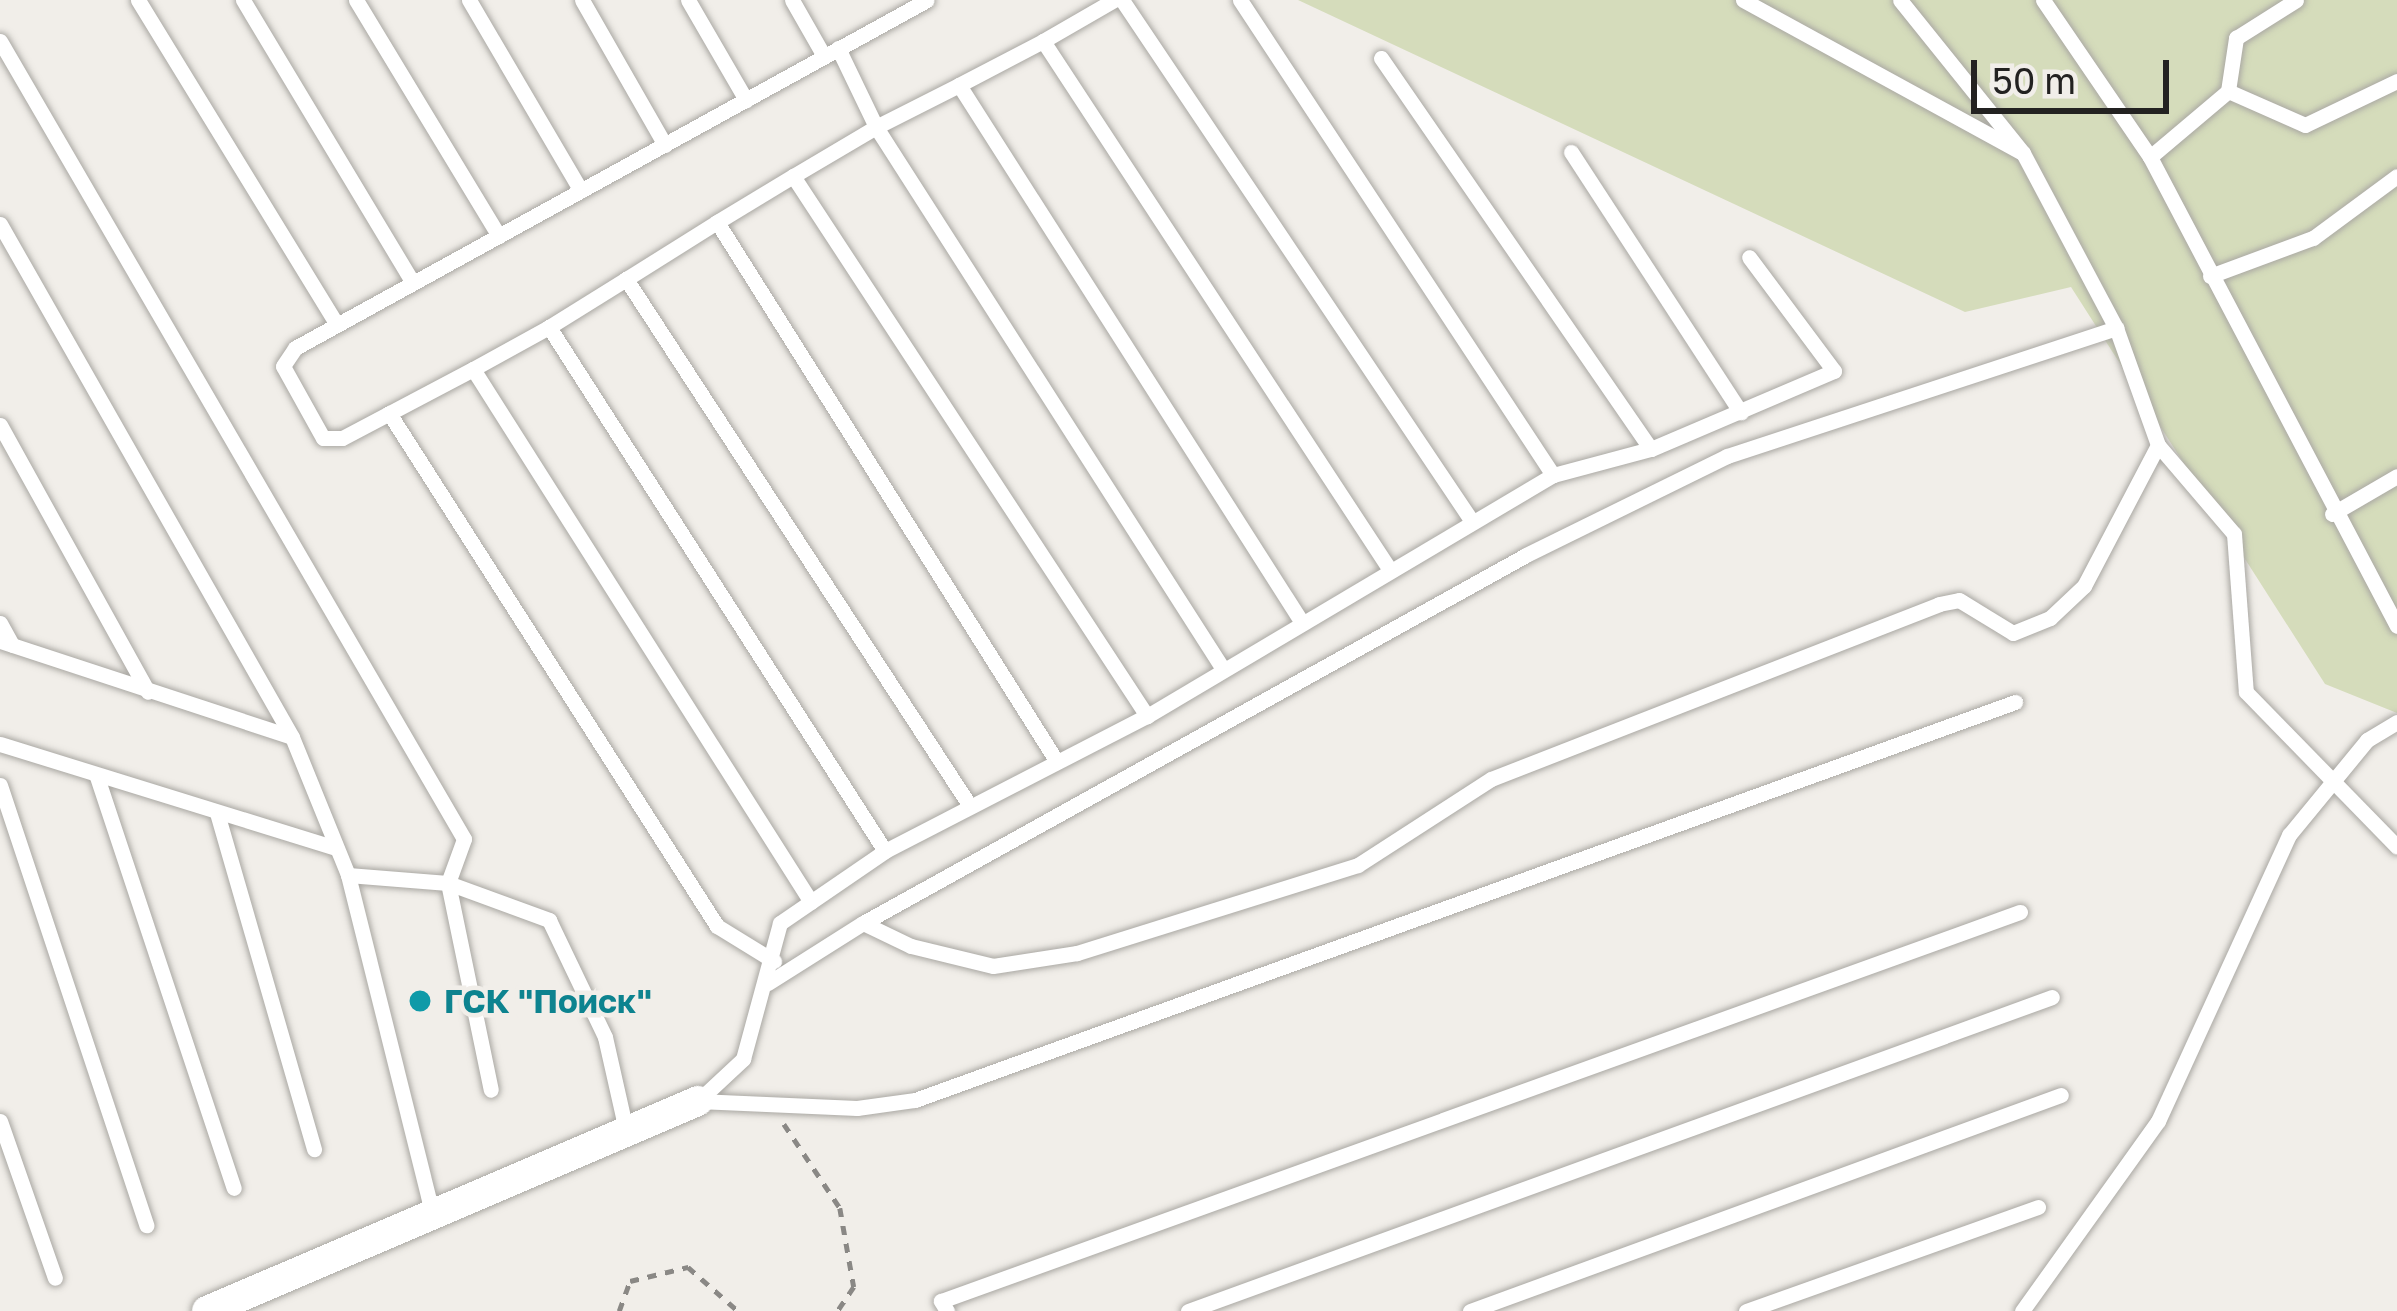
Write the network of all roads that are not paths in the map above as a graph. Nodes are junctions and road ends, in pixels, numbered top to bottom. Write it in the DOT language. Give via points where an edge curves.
graph roads {
  1 [pos="139,0"];
  2 [pos="243,0"];
  3 [pos="356,0"];
  4 [pos="469,0"];
  5 [pos="582,0"];
  6 [pos="688,0"];
  7 [pos="793,0"];
  8 [pos="1118,0"];
  9 [pos="1240,0"];
  10 [pos="1742,0"];
  11 [pos="1900,0"];
  12 [pos="2043,0"];
  13 [pos="2296,0"];
  14 [pos="918,2"];
  15 [pos="0,41"];
  16 [pos="1043,41"];
  17 [pos="831,52"];
  18 [pos="1381,58"];
  19 [pos="2397,81"];
  20 [pos="959,85"];
  21 [pos="2228,92"];
  22 [pos="746,100"];
  23 [pos="876,128"];
  24 [pos="665,145"];
  25 [pos="1571,152"];
  26 [pos="2023,153"];
  27 [pos="2150,157"];
  28 [pos="793,176"];
  29 [pos="2397,176"];
  30 [pos="581,190"];
  31 [pos="717,222"];
  32 [pos="0,224"];
  33 [pos="499,236"];
  34 [pos="1749,257"];
  35 [pos="2210,276"];
  36 [pos="626,278"];
  37 [pos="413,284"];
  38 [pos="337,326"];
  39 [pos="549,327"];
  40 [pos="2116,328"];
  41 [pos="473,369"];
  42 [pos="389,413"];
  43 [pos="1741,413"];
  44 [pos="0,425"];
  45 [pos="2158,445"];
  46 [pos="1652,449"];
  47 [pos="1553,475"];
  48 [pos="2397,476"];
  49 [pos="2332,514"];
  50 [pos="1471,520"];
  51 [pos="1388,567"];
  52 [pos="1301,621"];
  53 [pos="0,623"];
  54 [pos="2397,626"];
  55 [pos="6,643"];
  56 [pos="1223,669"];
  57 [pos="148,692"];
  58 [pos="2015,702"];
  59 [pos="1147,716"];
  60 [pos="2397,722"];
  61 [pos="292,737"];
  62 [pos="0,744"];
  63 [pos="1057,762"];
  64 [pos="98,777"];
  65 [pos="2333,782"];
  66 [pos="0,785"];
  67 [pos="970,806"];
  68 [pos="218,813"];
  69 [pos="2397,847"];
  70 [pos="335,848"];
  71 [pos="885,851"];
  72 [pos="348,875"];
  73 [pos="448,883"];
  74 [pos="811,902"];
  75 [pos="2020,912"];
  76 [pos="863,923"];
  77 [pos="774,961"];
  78 [pos="768,983"];
  79 [pos="2052,998"];
  80 [pos="491,1090"];
  81 [pos="2061,1095"];
  82 [pos="698,1101"];
  83 [pos="0,1121"];
  84 [pos="627,1136"];
  85 [pos="314,1149"];
  86 [pos="234,1187"];
  87 [pos="2038,1207"];
  88 [pos="434,1218"];
  89 [pos="146,1225"];
  90 [pos="55,1278"];
  91 [pos="207,1311"];
  92 [pos="947,1311"];
  93 [pos="1188,1311"];
  94 [pos="1470,1311"];
  95 [pos="1746,1311"];
  96 [pos="2022,1311"];
  1 -- 38 [label="lane"];
  2 -- 37 [label="lane"];
  3 -- 33 [label="lane"];
  4 -- 30 [label="lane"];
  5 -- 24 [label="lane"];
  6 -- 22 [label="lane"];
  7 -- 17 [label="lane"];
  8 -- 16 [label="lane"];
  8 -- 50 [label="lane"];
  9 -- 47 [label="lane"];
  10 -- 26 [label="lane"];
  11 -- 26 [label="lane"];
  12 -- 27 [label="lane"];
  13 -- 21 [label="lane" via="2236,38"];
  14 -- 17 [label="lane"];
  15 -- 73 [label="lane" via="464,839"];
  16 -- 20 [label="lane"];
  16 -- 51 [label="lane"];
  17 -- 22 [label="lane"];
  17 -- 23 [label="lane"];
  18 -- 46 [label="lane"];
  19 -- 21 [label="lane" via="2305,125"];
  20 -- 23 [label="lane"];
  20 -- 52 [label="lane"];
  21 -- 27 [label="lane"];
  22 -- 24 [label="lane"];
  23 -- 28 [label="lane"];
  23 -- 56 [label="lane"];
  24 -- 30 [label="lane"];
  25 -- 43 [label="lane"];
  26 -- 40 [label="lane"];
  27 -- 35 [label="lane"];
  28 -- 31 [label="lane"];
  28 -- 59 [label="lane"];
  29 -- 35 [label="lane" via="2313,238"];
  30 -- 33 [label="lane"];
  31 -- 36 [label="lane"];
  31 -- 63 [label="lane"];
  32 -- 61 [label="lane"];
  33 -- 37 [label="lane"];
  34 -- 43 [label="lane" via="1834,371"];
  35 -- 49 [label="lane"];
  36 -- 39 [label="lane"];
  36 -- 67 [label="lane"];
  37 -- 38 [label="lane"];
  38 -- 42 [label="lane" via="295,348 284,366 323,438 342,438"];
  39 -- 41 [label="lane"];
  39 -- 71 [label="lane"];
  40 -- 45 [label="lane"];
  40 -- 76 [label="lane" via="1727,456 1526,555"];
  41 -- 42 [label="lane"];
  41 -- 74 [label="lane"];
  42 -- 77 [label="lane" via="717,926"];
  43 -- 46 [label="lane"];
  44 -- 57 [label="lane"];
  45 -- 65 [label="lane" via="2234,534 2246,692"];
  45 -- 76 [label="lane" via="2084,586 2050,618 2013,633 1959,601 1939,604 1491,779 1358,865 1077,953 993,966 911,946"];
  46 -- 47 [label="lane"];
  47 -- 50 [label="lane"];
  48 -- 49 [label="lane"];
  49 -- 54 [label="lane"];
  50 -- 51 [label="lane"];
  51 -- 52 [label="lane"];
  52 -- 56 [label="lane"];
  53 -- 55 [label="lane"];
  55 -- 57 [label="lane"];
  56 -- 59 [label="lane"];
  57 -- 61 [label="lane"];
  58 -- 82 [label="lane" via="915,1100 857,1108"];
  59 -- 63 [label="lane"];
  60 -- 65 [label="lane" via="2367,740"];
  61 -- 70 [label="lane"];
  62 -- 64 [label="lane"];
  63 -- 67 [label="lane"];
  64 -- 68 [label="lane"];
  64 -- 86 [label="lane"];
  65 -- 69 [label="lane"];
  65 -- 96 [label="lane" via="2289,835 2158,1121"];
  66 -- 89 [label="lane"];
  67 -- 71 [label="lane"];
  68 -- 70 [label="lane"];
  68 -- 85 [label="lane"];
  70 -- 72 [label="lane"];
  71 -- 74 [label="lane"];
  72 -- 73 [label="lane"];
  72 -- 88 [label="lane"];
  73 -- 80 [label="lane"];
  73 -- 84 [label="lane" via="549,920 605,1036"];
  74 -- 77 [label="lane" via="780,923"];
  75 -- 92 [label="lane" via="941,1301"];
  76 -- 78 [label="lane"];
  77 -- 78 [label="lane"];
  78 -- 82 [label="lane" via="743,1059"];
  79 -- 93 [label="lane"];
  81 -- 94 [label="lane"];
  82 -- 84 [label="street"];
  83 -- 90 [label="lane"];
  84 -- 88 [label="street"];
  87 -- 95 [label="lane"];
  88 -- 91 [label="street"];
}
